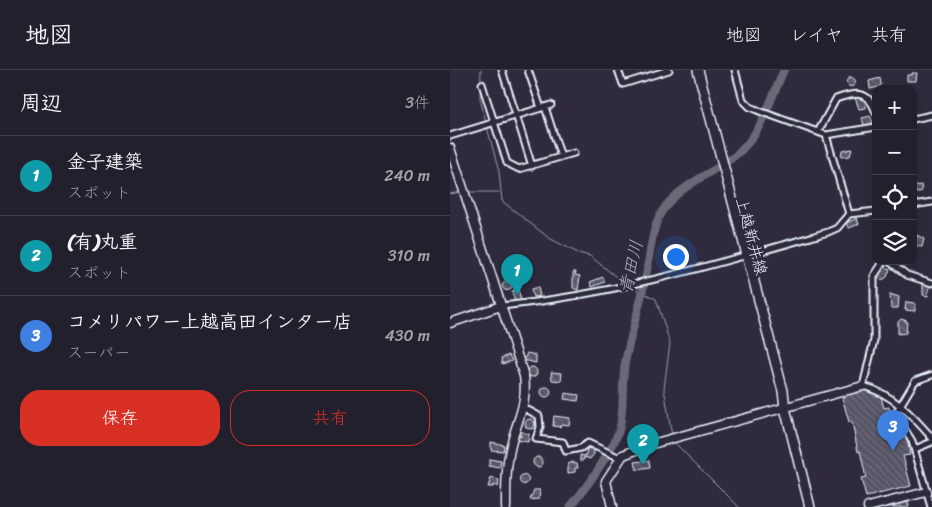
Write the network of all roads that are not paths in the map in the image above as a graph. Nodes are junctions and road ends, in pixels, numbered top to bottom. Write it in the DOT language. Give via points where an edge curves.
graph roads {
  1 [pos="502,70"];
  2 [pos="528,70"];
  3 [pos="618,70"];
  4 [pos="669,70"];
  5 [pos="692,70"];
  6 [pos="698,70"];
  7 [pos="735,70"];
  8 [pos="482,84"];
  9 [pos="872,104"];
  10 [pos="551,105"];
  11 [pos="543,108"];
  12 [pos="932,115"];
  13 [pos="517,116"];
  14 [pos="917,118"];
  15 [pos="494,123"];
  16 [pos="872,128"];
  17 [pos="818,132"];
  18 [pos="826,135"];
  19 [pos="450,136"];
  20 [pos="450,148"];
  21 [pos="716,150"];
  22 [pos="574,153"];
  23 [pos="561,157"];
  24 [pos="532,166"];
  25 [pos="932,202"];
  26 [pos="917,204"];
  27 [pos="872,211"];
  28 [pos="849,214"];
  29 [pos="744,255"];
  30 [pos="881,265"];
  31 [pos="894,265"];
  32 [pos="932,283"];
  33 [pos="501,306"];
  34 [pos="450,323"];
  35 [pos="932,375"];
  36 [pos="863,386"];
  37 [pos="900,406"];
  38 [pos="524,408"];
  39 [pos="785,408"];
  40 [pos="932,440"];
  41 [pos="915,449"];
  42 [pos="620,458"];
  43 [pos="926,492"];
  44 [pos="506,507"];
  45 [pos="612,507"];
  46 [pos="810,507"];
  47 [pos="868,507"];
  48 [pos="931,507"];
  1 -- 13 [label="street"];
  2 -- 11 [label="street"];
  3 -- 4 [label="street" via="623,84"];
  5 -- 21 [label="main road, 上越新井線"];
  6 -- 21 [label="main road, 上越新井線"];
  7 -- 17 [label="street" via="744,100 750,107"];
  8 -- 15 [label="street"];
  9 -- 17 [label="street" via="866,95 836,99"];
  10 -- 11 [label="street"];
  11 -- 13 [label="street"];
  11 -- 23 [label="street"];
  12 -- 14 [label="street"];
  13 -- 15 [label="street"];
  13 -- 24 [label="street"];
  15 -- 19 [label="street"];
  15 -- 24 [label="street" via="507,163 518,169"];
  16 -- 18 [label="street"];
  17 -- 18 [label="street"];
  18 -- 28 [label="street"];
  20 -- 33 [label="street"];
  21 -- 29 [label="main road, 上越新井線"];
  22 -- 23 [label="street"];
  23 -- 24 [label="street"];
  25 -- 26 [label="street"];
  27 -- 28 [label="street"];
  28 -- 29 [label="street" via="833,230"];
  29 -- 33 [label="street" via="641,283 547,301"];
  29 -- 39 [label="main road, 上越新井線" via="778,393"];
  30 -- 36 [label="street" via="874,276 874,340"];
  31 -- 32 [label="street" via="907,275"];
  33 -- 34 [label="street"];
  33 -- 38 [label="street" via="524,376"];
  35 -- 37 [label="street" via="915,381"];
  36 -- 37 [label="street" via="874,389"];
  36 -- 39 [label="street"];
  37 -- 40 [label="street" via="915,418"];
  37 -- 41 [label="street" via="898,417"];
  38 -- 42 [label="street" via="539,416 536,439 563,442 566,451 588,443"];
  38 -- 44 [label="street" via="508,460"];
  39 -- 42 [label="street" via="652,444"];
  39 -- 46 [label="main road, 上越新井線"];
  40 -- 41 [label="street"];
  41 -- 43 [label="street"];
  42 -- 45 [label="street" via="606,481"];
  43 -- 47 [label="street"];
  43 -- 48 [label="street"];
}
